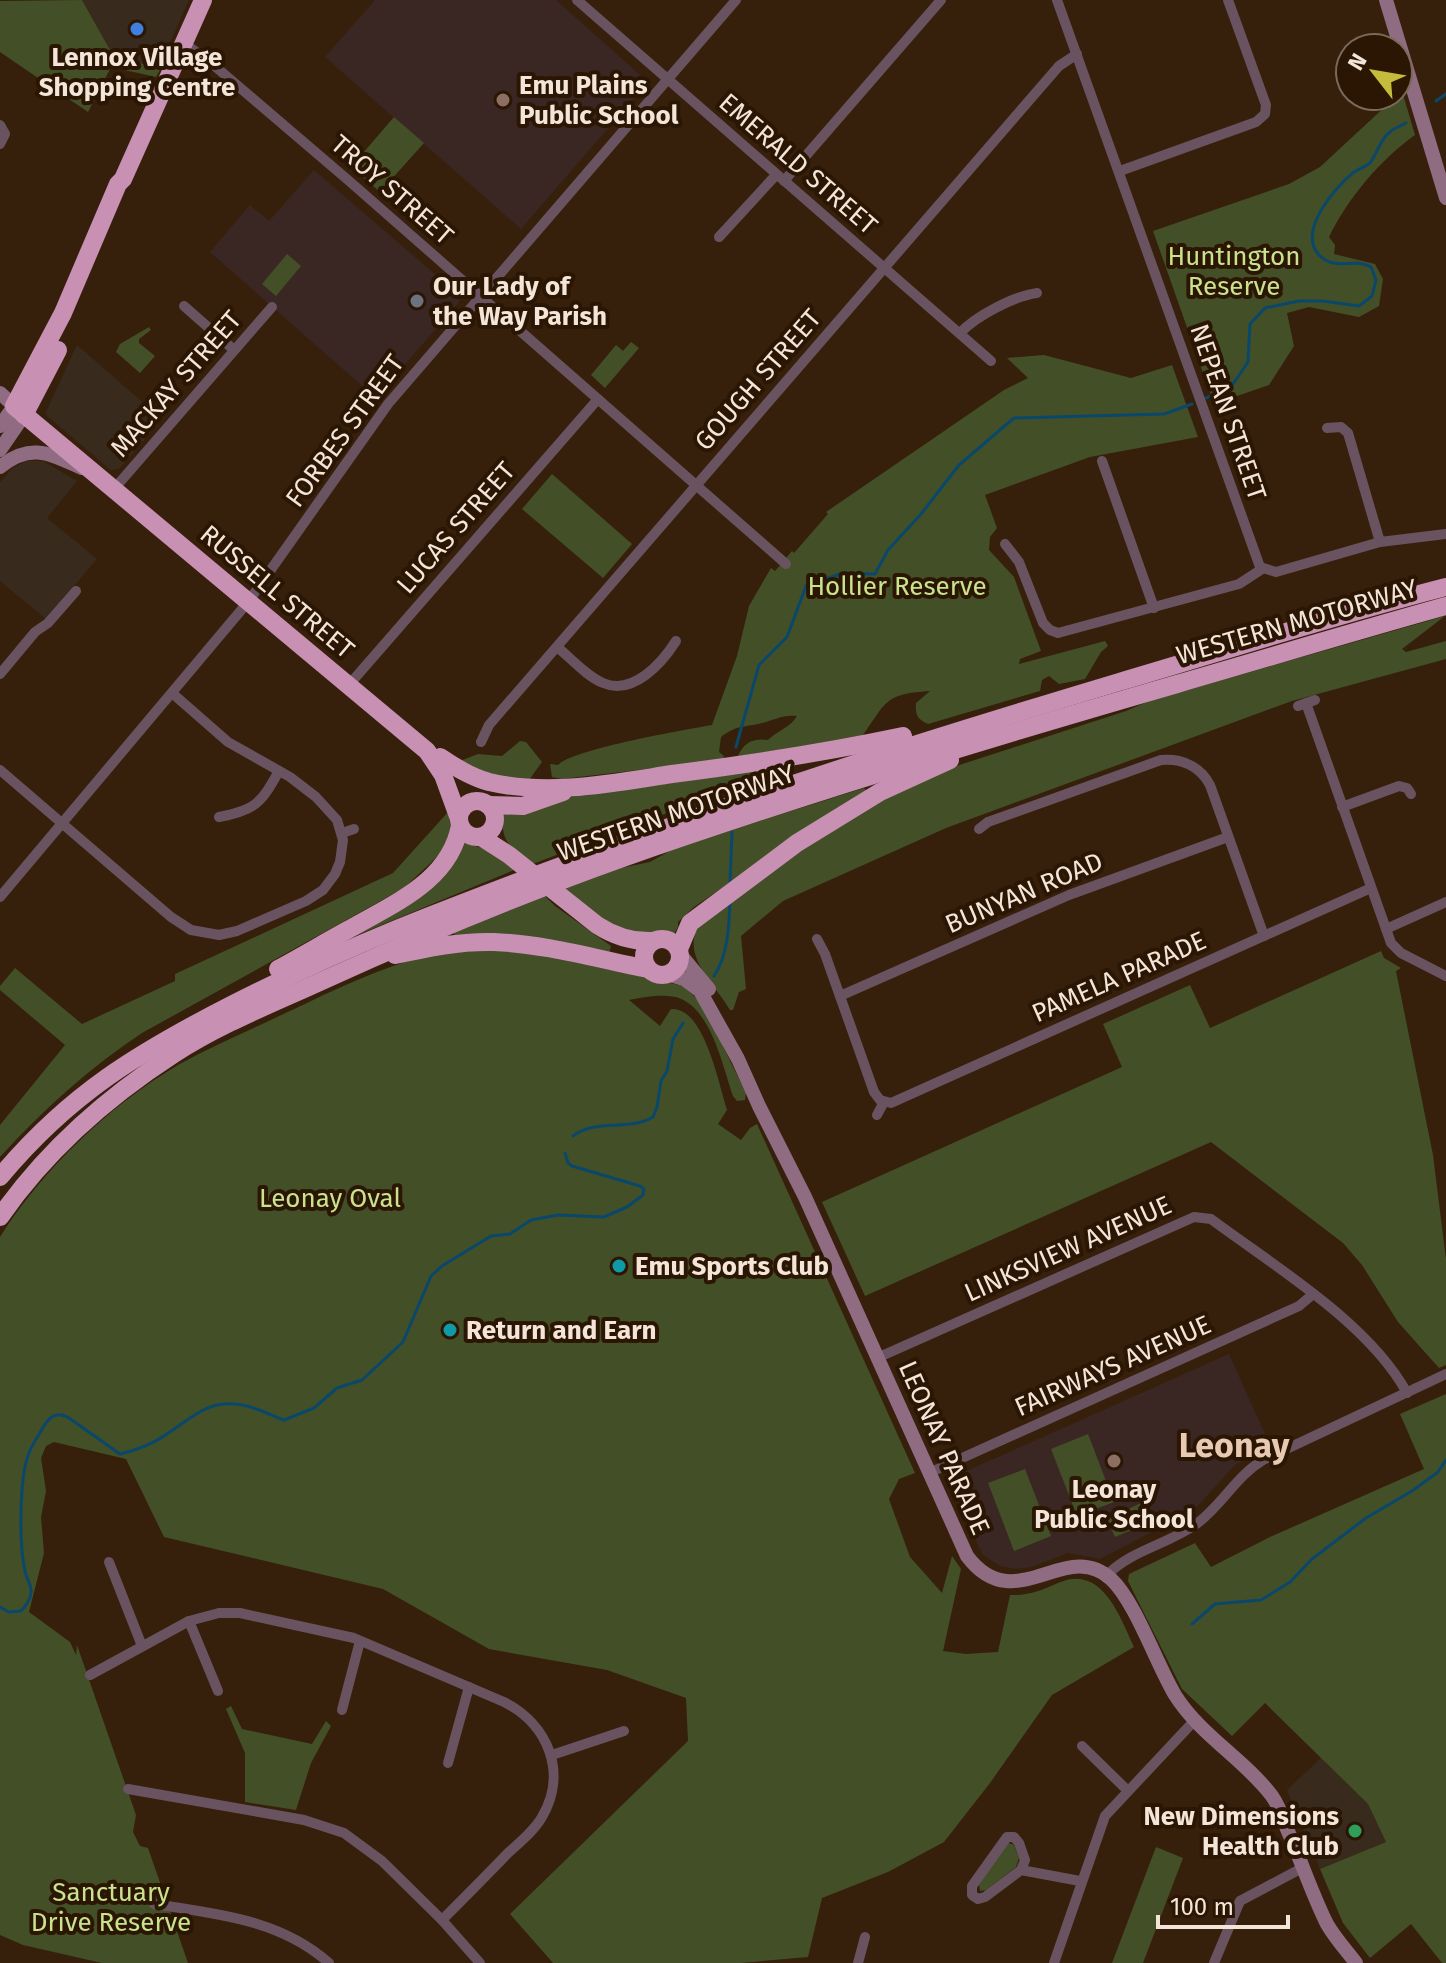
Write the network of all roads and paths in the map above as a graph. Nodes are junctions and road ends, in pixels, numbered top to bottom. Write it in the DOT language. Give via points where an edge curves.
graph roads {
  1 [pos="203,0"];
  2 [pos="577,0"];
  3 [pos="736,0"];
  4 [pos="941,0"];
  5 [pos="1057,0"];
  6 [pos="1228,0"];
  7 [pos="1386,0"];
  8 [pos="184,43"];
  9 [pos="1077,54"];
  10 [pos="667,79"];
  11 [pos="0,125"];
  12 [pos="0,144"];
  13 [pos="1120,171"];
  14 [pos="780,178"];
  15 [pos="1446,198"];
  16 [pos="719,237"];
  17 [pos="884,267"];
  18 [pos="1037,293"];
  19 [pos="480,296"];
  20 [pos="184,306"];
  21 [pos="272,307"];
  22 [pos="960,333"];
  23 [pos="234,350"];
  24 [pos="991,361"];
  25 [pos="598,399"];
  26 [pos="13,405"];
  27 [pos="0,426"];
  28 [pos="1327,428"];
  29 [pos="0,450"];
  30 [pos="1102,461"];
  31 [pos="0,467"];
  32 [pos="94,473"];
  33 [pos="697,485"];
  34 [pos="114,489"];
  35 [pos="1446,534"];
  36 [pos="1380,542"];
  37 [pos="1005,544"];
  38 [pos="786,564"];
  39 [pos="1262,569"];
  40 [pos="1446,587"];
  41 [pos="76,591"];
  42 [pos="248,602"];
  43 [pos="1446,606"];
  44 [pos="1154,608"];
  45 [pos="676,641"];
  46 [pos="557,647"];
  47 [pos="0,674"];
  48 [pos="348,686"];
  49 [pos="1125,690"];
  50 [pos="172,693"];
  51 [pos="1306,703"];
  52 [pos="481,742"];
  53 [pos="433,754"];
  54 [pos="0,770"];
  55 [pos="279,771"];
  56 [pos="578,787"];
  57 [pos="1411,794"];
  58 [pos="483,803"];
  59 [pos="1342,807"];
  60 [pos="219,817"];
  61 [pos="708,820"];
  62 [pos="62,822"];
  63 [pos="460,822"];
  64 [pos="354,829"];
  65 [pos="979,829"];
  66 [pos="486,832"];
  67 [pos="342,833"];
  68 [pos="1228,837"];
  69 [pos="1371,888"];
  70 [pos="0,897"];
  71 [pos="1446,902"];
  72 [pos="1386,929"];
  73 [pos="612,934"];
  74 [pos="1264,936"];
  75 [pos="817,939"];
  76 [pos="653,941"];
  77 [pos="679,952"];
  78 [pos="647,966"];
  79 [pos="337,974"];
  80 [pos="667,974"];
  81 [pos="1446,976"];
  82 [pos="840,996"];
  83 [pos="738,1059"];
  84 [pos="88,1090"];
  85 [pos="884,1102"];
  86 [pos="877,1115"];
  87 [pos="0,1177"];
  88 [pos="0,1217"];
  89 [pos="1312,1295"];
  90 [pos="877,1358"];
  91 [pos="1446,1374"];
  92 [pos="1407,1393"];
  93 [pos="929,1473"];
  94 [pos="109,1562"];
  95 [pos="1107,1575"];
  96 [pos="189,1621"];
  97 [pos="360,1641"];
  98 [pos="142,1646"];
  99 [pos="90,1675"];
  100 [pos="469,1687"];
  101 [pos="218,1691"];
  102 [pos="342,1710"];
  103 [pos="1195,1720"];
  104 [pos="624,1731"];
  105 [pos="1082,1746"];
  106 [pos="552,1755"];
  107 [pos="448,1763"];
  108 [pos="128,1789"];
  109 [pos="1127,1790"];
  110 [pos="1304,1867"];
  111 [pos="1021,1870"];
  112 [pos="1080,1881"];
  113 [pos="154,1904"];
  114 [pos="442,1920"];
  115 [pos="865,1937"];
  116 [pos="329,1963"];
  117 [pos="480,1963"];
  118 [pos="858,1963"];
  119 [pos="1054,1963"];
  120 [pos="1214,1963"];
  121 [pos="1356,1963"];
  1 -- 8 [label="highway"];
  2 -- 10 [label="street, EMERALD STREET"];
  3 -- 10 [label="street, FORBES STREET"];
  4 -- 14 [label="street"];
  5 -- 9 [label="street, NEPEAN STREET"];
  6 -- 13 [label="street" via="1265,114 1256,122"];
  7 -- 15 [label="street"];
  8 -- 19 [label="street, TROY STREET"];
  8 -- 26 [label="highway" via="123,179 54,360"];
  9 -- 13 [label="street, NEPEAN STREET"];
  9 -- 17 [label="street, GOUGH STREET" via="1059,66"];
  10 -- 14 [label="street, EMERALD STREET"];
  10 -- 19 [label="street, FORBES STREET"];
  11 -- 12 [label="street" via="5,134"];
  13 -- 39 [label="street, NEPEAN STREET"];
  14 -- 16 [label="street"];
  14 -- 17 [label="street, EMERALD STREET"];
  17 -- 22 [label="street, EMERALD STREET"];
  17 -- 33 [label="street, GOUGH STREET"];
  18 -- 22 [label="street" via="1016,298"];
  19 -- 25 [label="street, TROY STREET"];
  19 -- 42 [label="street, FORBES STREET" via="384,409"];
  20 -- 23 [label="street"];
  21 -- 23 [label="street, MACKAY STREET"];
  22 -- 24 [label="street, EMERALD STREET"];
  23 -- 34 [label="street, MACKAY STREET"];
  25 -- 33 [label="street, TROY STREET"];
  25 -- 48 [label="street, LUCAS STREET"];
  26 -- 27 [label="street"];
  26 -- 29 [label="street"];
  26 -- 32 [label="highway, RUSSELL STREET"];
  28 -- 36 [label="street" via="1341,427 1348,433"];
  30 -- 44 [label="street"];
  31 -- 32 [label="street, RUSSELL STREET" via="18,455 38,452"];
  32 -- 34 [label="highway, RUSSELL STREET"];
  33 -- 38 [label="street, TROY STREET"];
  33 -- 46 [label="street, GOUGH STREET"];
  34 -- 42 [label="highway, RUSSELL STREET"];
  35 -- 36 [label="street"];
  36 -- 39 [label="street" via="1276,572"];
  37 -- 44 [label="street" via="1019,562 1043,623 1053,631"];
  39 -- 44 [label="street" via="1239,584"];
  40 -- 49 [label="highway, WESTERN MOTORWAY"];
  41 -- 47 [label="street"];
  42 -- 48 [label="highway, RUSSELL STREET"];
  42 -- 50 [label="street, FORBES STREET"];
  43 -- 49 [label="highway, WESTERN MOTORWAY"];
  45 -- 46 [label="street" via="651,671 617,685 599,681"];
  46 -- 52 [label="street, GOUGH STREET" via="489,725"];
  48 -- 53 [label="highway, RUSSELL STREET"];
  49 -- 56 [label="highway" via="1075,689 916,733 750,764"];
  49 -- 61 [label="highway, WESTERN MOTORWAY" via="914,760"];
  49 -- 77 [label="highway" via="1096,715 919,773 834,819 708,909 685,929"];
  50 -- 55 [label="street" via="231,744"];
  50 -- 62 [label="street, FORBES STREET"];
  51 -- 59 [label="street"];
  53 -- 56 [label="highway" via="489,782"];
  53 -- 58 [label="highway, RUSSELL STREET"];
  53 -- 63 [label="highway, RUSSELL STREET"];
  54 -- 62 [label="street"];
  55 -- 60 [label="street" via="254,807"];
  55 -- 67 [label="street" via="321,801"];
  56 -- 58 [label="highway" via="523,806"];
  57 -- 59 [label="street" via="1399,786"];
  58 -- 63 [label="highway" via="464,806"];
  58 -- 66 [label="highway" via="494,815"];
  59 -- 69 [label="street"];
  61 -- 79 [label="highway, WESTERN MOTORWAY"];
  61 -- 84 [label="highway, WESTERN MOTORWAY" via="477,897 315,964 158,1042"];
  62 -- 67 [label="street" via="177,922 211,935 237,931 317,894 338,868"];
  62 -- 70 [label="street, FORBES STREET"];
  63 -- 66 [label="highway" via="468,835"];
  63 -- 84 [label="highway" via="452,852 418,889 159,1033 103,1072"];
  64 -- 67 [label="street"];
  65 -- 68 [label="street" via="1173,759 1206,777"];
  66 -- 73 [label="highway" via="570,906"];
  68 -- 74 [label="street"];
  68 -- 82 [label="street, BUNYAN ROAD" via="1069,895"];
  69 -- 72 [label="street"];
  69 -- 74 [label="street, PAMELA PARADE"];
  71 -- 72 [label="street"];
  72 -- 81 [label="street" via="1398,950"];
  73 -- 76 [label="highway"];
  73 -- 78 [label="highway"];
  74 -- 85 [label="street, PAMELA PARADE" via="895,1102"];
  75 -- 82 [label="street"];
  76 -- 77 [label="highway" via="671,941"];
  76 -- 78 [label="highway" via="644,953"];
  77 -- 80 [label="highway" via="679,964"];
  77 -- 83 [label="street, LEONAY PARADE" via="729,1020"];
  78 -- 79 [label="highway" via="493,942 424,949"];
  78 -- 80 [label="highway"];
  79 -- 88 [label="highway, WESTERN MOTORWAY" via="206,1036 130,1084 58,1147"];
  80 -- 83 [label="street, LEONAY PARADE" via="700,991"];
  82 -- 85 [label="street" via="874,1092"];
  83 -- 90 [label="street, LEONAY PARADE"];
  84 -- 87 [label="highway, WESTERN MOTORWAY"];
  85 -- 86 [label="street"];
  89 -- 90 [label="street, LINKSVIEW AVENUE" via="1211,1219 1197,1216"];
  89 -- 92 [label="street, LINKSVIEW AVENUE" via="1353,1327"];
  89 -- 93 [label="street, FAIRWAYS AVENUE" via="1299,1306"];
  90 -- 93 [label="street, LEONAY PARADE"];
  91 -- 92 [label="street"];
  92 -- 95 [label="street" via="1263,1460 1240,1477 1202,1520 1130,1557"];
  93 -- 95 [label="street, LEONAY PARADE" via="964,1551 985,1574 1015,1582 1069,1567"];
  94 -- 98 [label="street"];
  95 -- 103 [label="street" via="1175,1695"];
  96 -- 97 [label="street" via="219,1613 248,1614"];
  96 -- 98 [label="street"];
  96 -- 101 [label="street"];
  97 -- 100 [label="street"];
  97 -- 102 [label="street"];
  98 -- 99 [label="street"];
  100 -- 106 [label="street" via="527,1716"];
  100 -- 107 [label="street"];
  103 -- 109 [label="street"];
  103 -- 110 [label="street" via="1271,1795"];
  104 -- 106 [label="street"];
  105 -- 109 [label="street"];
  106 -- 114 [label="street" via="553,1787 541,1818"];
  108 -- 114 [label="street" via="335,1829 376,1855"];
  109 -- 112 [label="street" via="1101,1823"];
  110 -- 120 [label="street" via="1240,1901"];
  110 -- 121 [label="street" via="1327,1924"];
  111 -- 111 [label="street" via="985,1897 972,1895 972,1886 1007,1837 1019,1843 1025,1860"];
  111 -- 112 [label="street"];
  112 -- 119 [label="street"];
  113 -- 116 [label="street" via="275,1929"];
  114 -- 117 [label="street"];
  115 -- 118 [label="street"];
}
